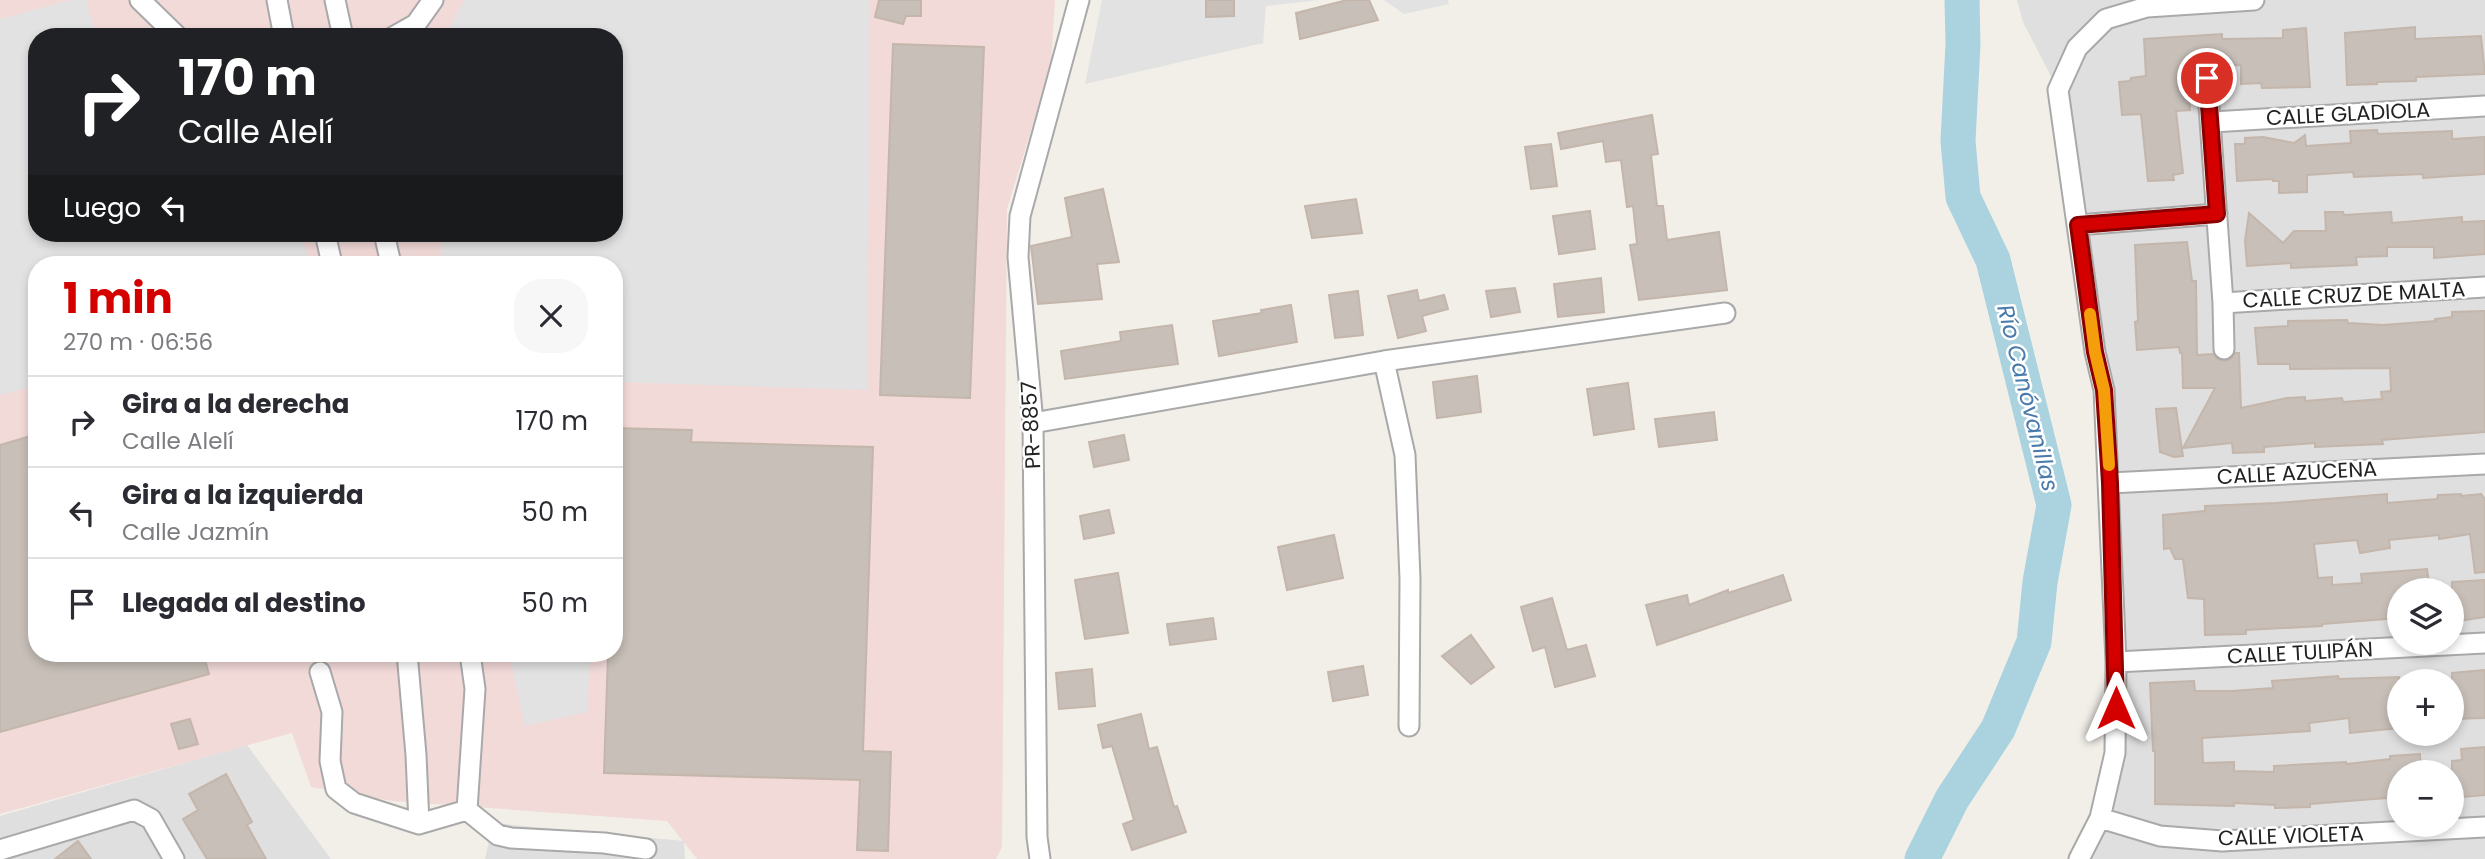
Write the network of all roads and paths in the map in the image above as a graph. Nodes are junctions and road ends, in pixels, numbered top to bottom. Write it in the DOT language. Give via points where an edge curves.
graph roads {
  1 [pos="140,0"];
  2 [pos="277,0"];
  3 [pos="335,0"];
  4 [pos="433,0"];
  5 [pos="1079,0"];
  6 [pos="2254,0"];
  7 [pos="169,28"];
  8 [pos="282,28"];
  9 [pos="341,28"];
  10 [pos="409,28"];
  11 [pos="2207,78"];
  12 [pos="2485,106"];
  13 [pos="2211,122"];
  14 [pos="2217,214"];
  15 [pos="2078,225"];
  16 [pos="2485,287"];
  17 [pos="2223,303"];
  18 [pos="1726,313"];
  19 [pos="2224,349"];
  20 [pos="1384,361"];
  21 [pos="1033,423"];
  22 [pos="2485,464"];
  23 [pos="2110,483"];
  24 [pos="2485,643"];
  25 [pos="408,662"];
  26 [pos="471,662"];
  27 [pos="2116,662"];
  28 [pos="320,672"];
  29 [pos="1409,726"];
  30 [pos="467,810"];
  31 [pos="2100,818"];
  32 [pos="419,824"];
  33 [pos="2485,827"];
  34 [pos="0,850"];
  35 [pos="646,856"];
  36 [pos="174,859"];
  37 [pos="1040,859"];
  38 [pos="2079,859"];
  1 -- 7 [label="street"];
  2 -- 8 [label="street"];
  3 -- 9 [label="street"];
  4 -- 10 [label="street"];
  5 -- 21 [label="street, PR-8857" via="1020,216 1018,257"];
  6 -- 15 [label="street" via="2147,6 2106,19 2077,48 2058,90"];
  11 -- 13 [label="street"];
  12 -- 13 [label="street, CALLE GLADIOLA"];
  13 -- 14 [label="street"];
  14 -- 15 [label="street"];
  14 -- 17 [label="street"];
  15 -- 23 [label="street" via="2104,390"];
  16 -- 17 [label="street, CALLE CRUZ DE MALTA"];
  17 -- 19 [label="street"];
  18 -- 20 [label="street"];
  20 -- 21 [label="street"];
  20 -- 29 [label="street" via="1405,455"];
  21 -- 37 [label="street, PR-8857"];
  22 -- 23 [label="street, CALLE AZUCENA"];
  23 -- 27 [label="street"];
  24 -- 27 [label="street, CALLE TULIPÁN"];
  25 -- 32 [label="street"];
  26 -- 30 [label="street" via="475,689"];
  27 -- 31 [label="street" via="2115,753"];
  28 -- 32 [label="street" via="332,712 330,761 336,789 354,803"];
  30 -- 32 [label="street"];
  30 -- 35 [label="street" via="498,835 604,843"];
  31 -- 33 [label="street, CALLE VIOLETA" via="2160,836 2222,841"];
  31 -- 38 [label="street"];
  34 -- 36 [label="street" via="134,810 151,819"];
}
